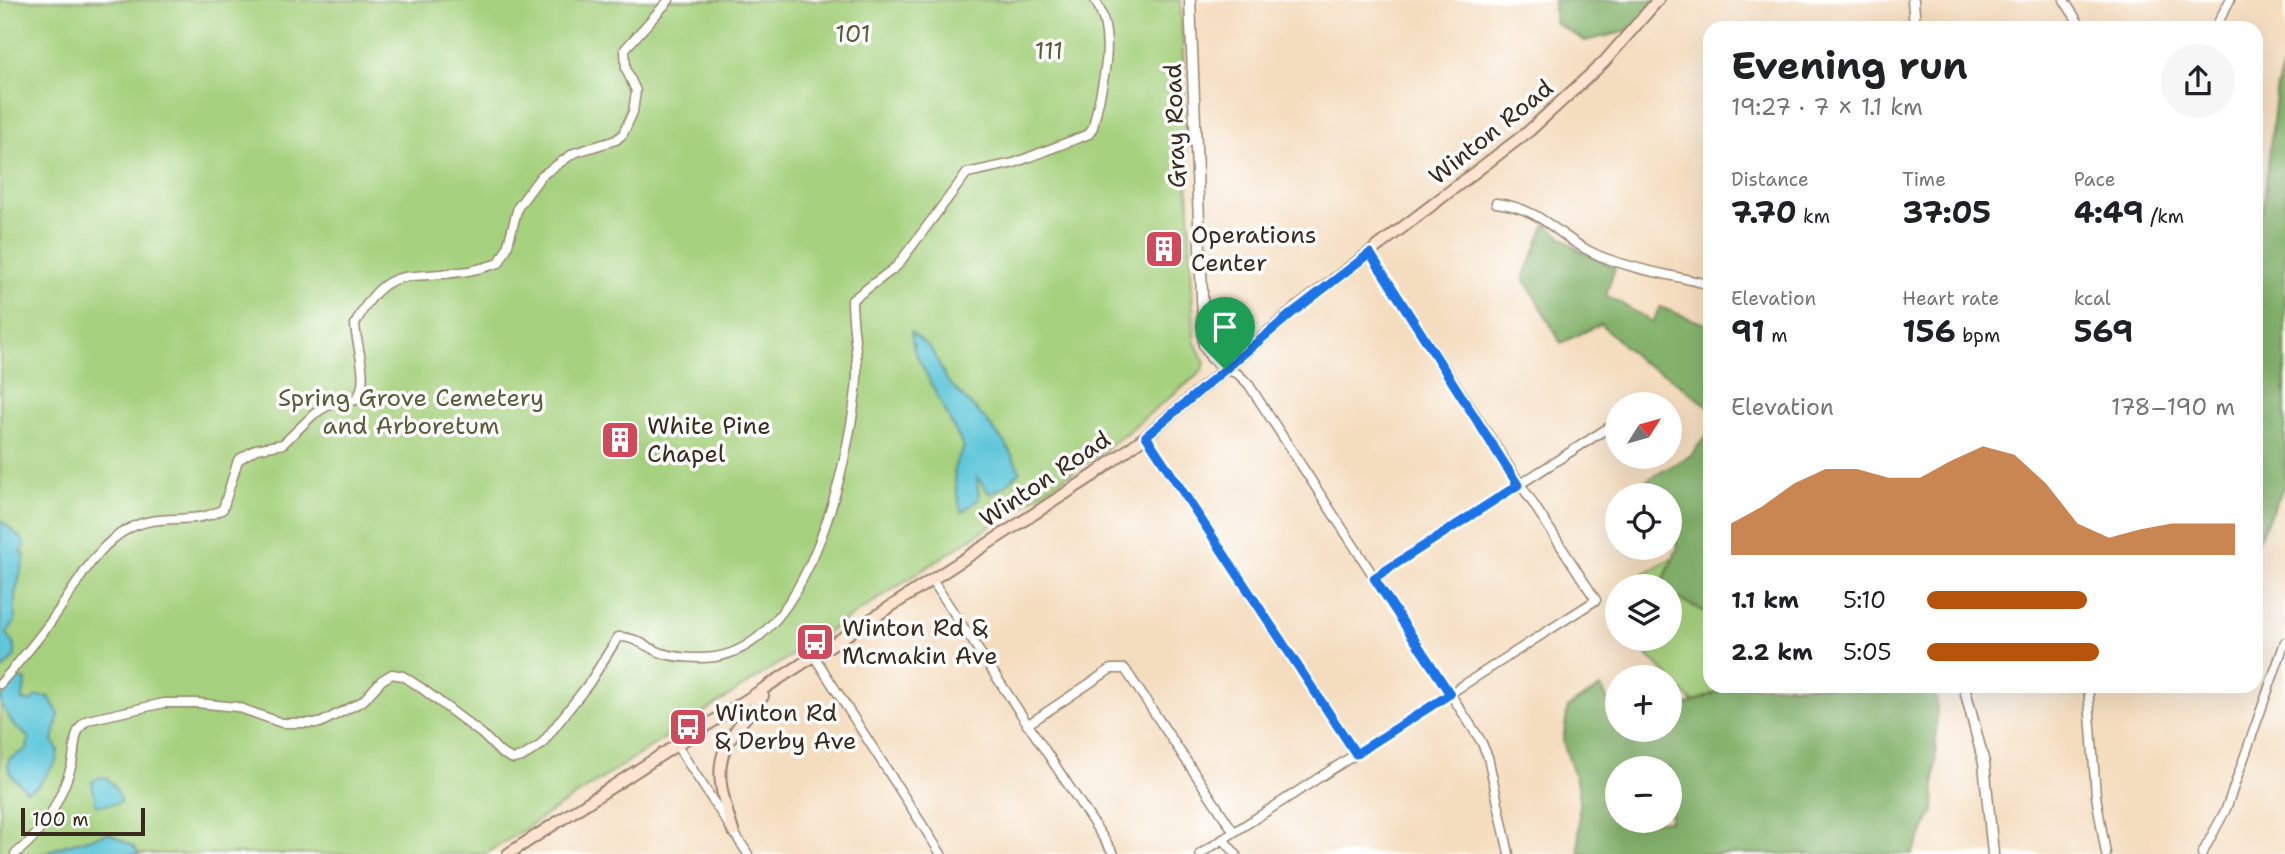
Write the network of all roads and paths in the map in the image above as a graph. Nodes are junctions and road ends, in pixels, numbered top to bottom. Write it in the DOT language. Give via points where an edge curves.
graph roads {
  1 [pos="668,0"];
  2 [pos="1095,0"];
  3 [pos="1190,0"];
  4 [pos="1658,0"];
  5 [pos="1913,0"];
  6 [pos="2064,0"];
  7 [pos="2230,0"];
  8 [pos="1914,21"];
  9 [pos="2078,21"];
  10 [pos="2219,21"];
  11 [pos="1496,202"];
  12 [pos="1370,253"];
  13 [pos="1703,283"];
  14 [pos="1225,369"];
  15 [pos="1605,430"];
  16 [pos="1146,436"];
  17 [pos="1518,485"];
  18 [pos="1374,578"];
  19 [pos="932,580"];
  20 [pos="2285,642"];
  21 [pos="814,656"];
  22 [pos="0,684"];
  23 [pos="771,686"];
  24 [pos="1966,693"];
  25 [pos="2089,693"];
  26 [pos="1450,694"];
  27 [pos="1027,725"];
  28 [pos="677,746"];
  29 [pos="1356,754"];
  30 [pos="733,831"];
  31 [pos="1234,832"];
  32 [pos="1223,839"];
  33 [pos="513,853"];
  34 [pos="15,854"];
  35 [pos="748,854"];
  36 [pos="941,854"];
  37 [pos="1114,854"];
  38 [pos="1200,854"];
  39 [pos="1236,854"];
  40 [pos="1509,854"];
  41 [pos="1993,854"];
  42 [pos="2106,854"];
  43 [pos="2202,854"];
  1 -- 22 [label="street" via="625,49 626,69 636,92 623,134 574,153 541,176 518,207 499,263 459,273 411,274 380,288 355,324 363,370 362,393 356,400 327,406 283,444 256,449 238,460 223,509 212,515 142,523 107,545"];
  2 -- 34 [label="street" via="1102,12 1106,54 1089,134 1014,163 967,173 897,266 852,300 857,389 832,507 802,580 770,628 750,645 716,657 688,657 664,654 628,636 618,637 541,745 513,759 420,687 393,674 363,701 320,723 282,723 236,707 197,703 164,704 88,720 76,735 56,804 37,835"];
  3 -- 14 [label="street, Gray Road" via="1204,345"];
  4 -- 12 [label="main road, Winton Road" via="1575,91"];
  5 -- 8 [label="street"];
  6 -- 9 [label="street"];
  7 -- 10 [label="street"];
  11 -- 13 [label="street" via="1540,215 1599,256"];
  12 -- 14 [label="main road, Winton Road"];
  12 -- 17 [label="street"];
  14 -- 16 [label="main road, Winton Road"];
  14 -- 18 [label="street" via="1249,385"];
  15 -- 17 [label="street"];
  16 -- 19 [label="main road, Winton Road"];
  16 -- 29 [label="street"];
  17 -- 18 [label="street"];
  17 -- 26 [label="street" via="1596,600"];
  18 -- 26 [label="street"];
  19 -- 21 [label="main road, Winton Road"];
  19 -- 27 [label="street"];
  20 -- 43 [label="street" via="2227,809"];
  21 -- 23 [label="main road, Winton Road"];
  21 -- 36 [label="street"];
  23 -- 28 [label="main road, Winton Road"];
  23 -- 30 [label="main road" via="722,752 720,791"];
  24 -- 41 [label="street" via="1984,763"];
  25 -- 42 [label="street" via="2096,796"];
  26 -- 29 [label="street"];
  26 -- 40 [label="street" via="1485,748"];
  27 -- 31 [label="street" via="1111,669 1125,669"];
  27 -- 37 [label="street"];
  28 -- 30 [label="street"];
  28 -- 33 [label="main road, Winton Road"];
  29 -- 31 [label="street"];
  30 -- 35 [label="street"];
  31 -- 32 [label="street"];
  32 -- 38 [label="street"];
  32 -- 39 [label="street"];
}
